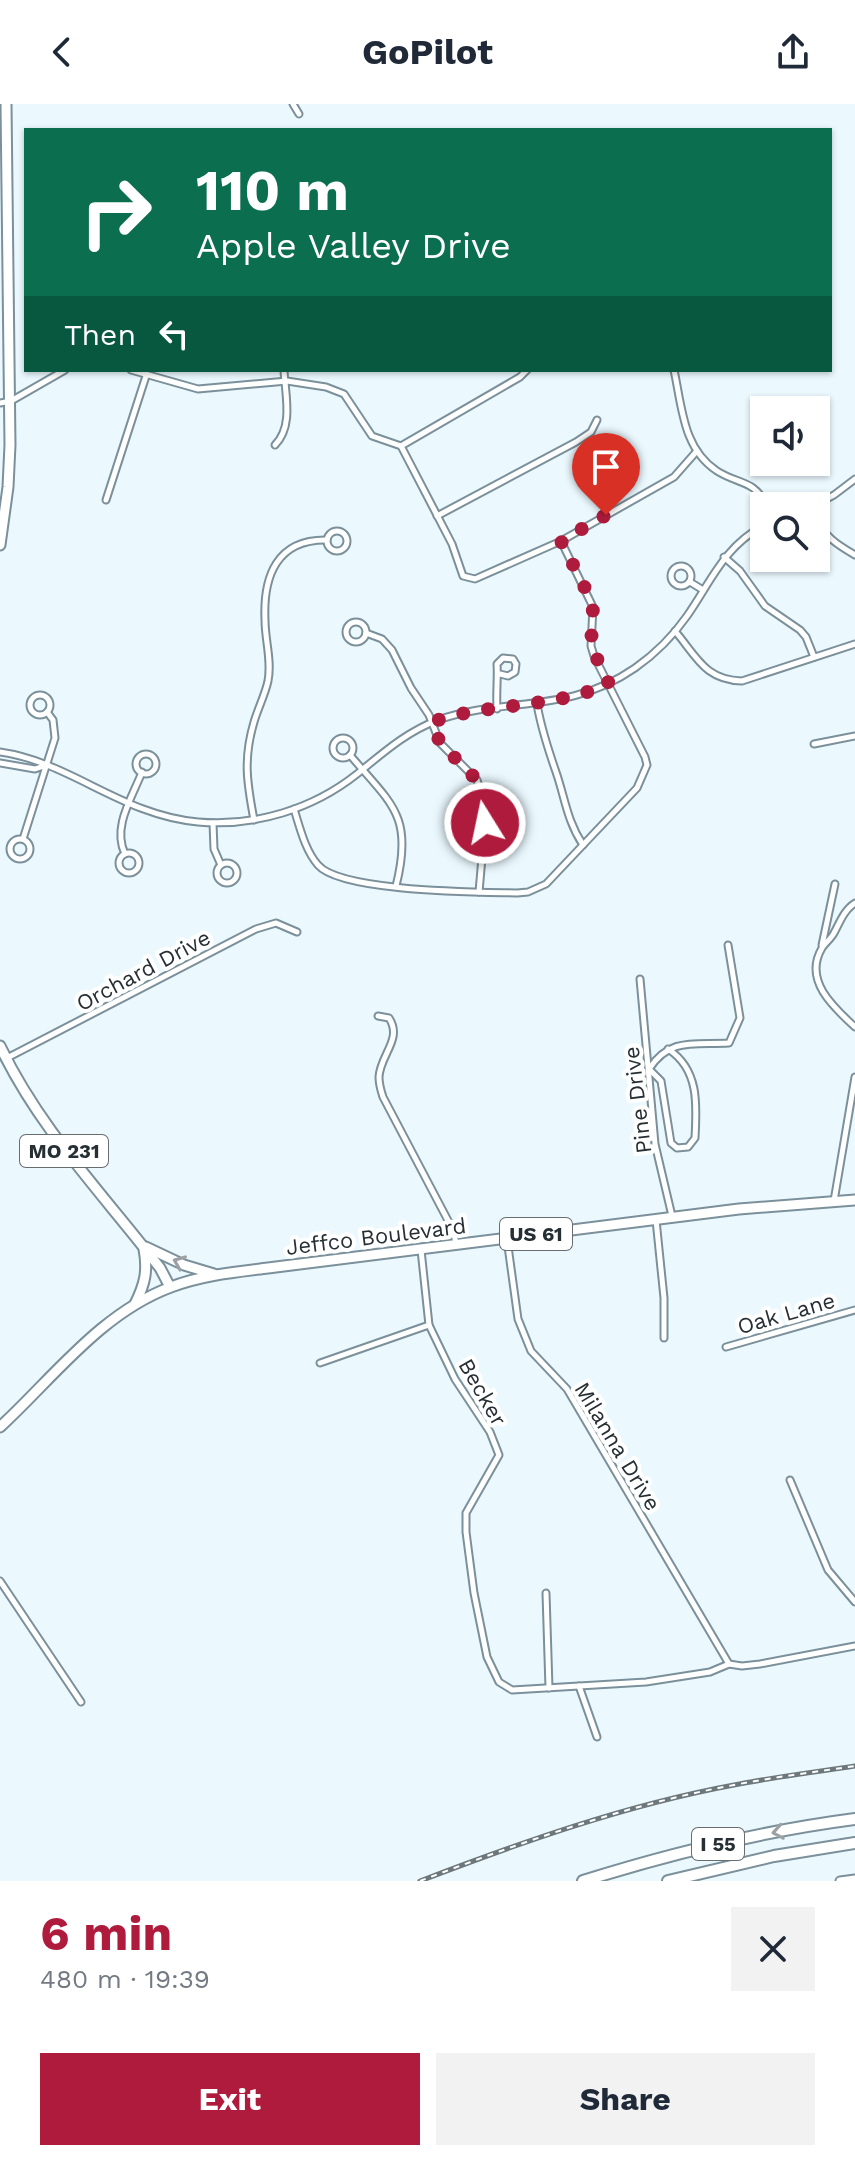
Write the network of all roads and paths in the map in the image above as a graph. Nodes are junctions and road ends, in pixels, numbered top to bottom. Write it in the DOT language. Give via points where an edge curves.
graph roads {
  1 [pos="6,104"];
  2 [pos="293,104"];
  3 [pos="299,114"];
  4 [pos="5,309"];
  5 [pos="61,372"];
  6 [pos="136,372"];
  7 [pos="284,372"];
  8 [pos="525,372"];
  9 [pos="674,372"];
  10 [pos="146,376"];
  11 [pos="286,382"];
  12 [pos="5,402"];
  13 [pos="597,420"];
  14 [pos="275,445"];
  15 [pos="401,446"];
  16 [pos="696,452"];
  17 [pos="855,479"];
  18 [pos="759,492"];
  19 [pos="830,497"];
  20 [pos="106,500"];
  21 [pos="437,516"];
  22 [pos="750,535"];
  23 [pos="327,540"];
  24 [pos="830,540"];
  25 [pos="561,541"];
  26 [pos="0,545"];
  27 [pos="855,555"];
  28 [pos="724,557"];
  29 [pos="690,582"];
  30 [pos="703,590"];
  31 [pos="675,631"];
  32 [pos="366,633"];
  33 [pos="855,644"];
  34 [pos="814,657"];
  35 [pos="500,674"];
  36 [pos="609,684"];
  37 [pos="537,704"];
  38 [pos="497,709"];
  39 [pos="47,712"];
  40 [pos="432,722"];
  41 [pos="855,736"];
  42 [pos="814,744"];
  43 [pos="0,752"];
  44 [pos="350,755"];
  45 [pos="0,763"];
  46 [pos="44,766"];
  47 [pos="362,770"];
  48 [pos="142,772"];
  49 [pos="129,805"];
  50 [pos="294,809"];
  51 [pos="254,820"];
  52 [pos="213,823"];
  53 [pos="23,839"];
  54 [pos="583,845"];
  55 [pos="125,854"];
  56 [pos="221,865"];
  57 [pos="835,884"];
  58 [pos="396,886"];
  59 [pos="479,892"];
  60 [pos="855,903"];
  61 [pos="297,932"];
  62 [pos="728,945"];
  63 [pos="822,948"];
  64 [pos="640,979"];
  65 [pos="378,1016"];
  66 [pos="855,1027"];
  67 [pos="0,1046"];
  68 [pos="668,1049"];
  69 [pos="6,1058"];
  70 [pos="649,1069"];
  71 [pos="855,1077"];
  72 [pos="855,1200"];
  73 [pos="834,1201"];
  74 [pos="672,1217"];
  75 [pos="656,1219"];
  76 [pos="507,1238"];
  77 [pos="456,1244"];
  78 [pos="143,1246"];
  79 [pos="421,1249"];
  80 [pos="217,1275"];
  81 [pos="170,1287"];
  82 [pos="133,1306"];
  83 [pos="855,1310"];
  84 [pos="429,1325"];
  85 [pos="664,1338"];
  86 [pos="726,1347"];
  87 [pos="320,1363"];
  88 [pos="0,1427"];
  89 [pos="790,1480"];
  90 [pos="0,1581"];
  91 [pos="546,1593"];
  92 [pos="855,1602"];
  93 [pos="855,1646"];
  94 [pos="729,1664"];
  95 [pos="579,1686"];
  96 [pos="549,1688"];
  97 [pos="81,1702"];
  98 [pos="597,1737"];
  99 [pos="855,1819"];
  100 [pos="855,1843"];
  101 [pos="855,1879"];
  102 [pos="583,1881"];
  103 [pos="668,1881"];
  104 [pos="840,1881"];
  1 -- 4 [label="main road"];
  2 -- 3 [label="street"];
  4 -- 12 [label="main road"];
  5 -- 12 [label="street"];
  6 -- 10 [label="street"];
  7 -- 11 [label="street"];
  8 -- 15 [label="street"];
  9 -- 16 [label="street" via="687,435"];
  10 -- 11 [label="street" via="198,389"];
  10 -- 20 [label="street"];
  11 -- 14 [label="street" via="287,417"];
  11 -- 15 [label="street" via="344,394 372,436"];
  12 -- 26 [label="main road" via="8,487"];
  13 -- 21 [label="street" via="576,442"];
  15 -- 21 [label="street"];
  16 -- 18 [label="street" via="717,471"];
  16 -- 25 [label="street" via="674,477"];
  17 -- 19 [label="street"];
  21 -- 25 [label="street" via="463,576 475,579"];
  22 -- 28 [label="street"];
  23 -- 51 [label="street" via="291,548 268,578 268,680 246,765"];
  24 -- 27 [label="street"];
  25 -- 36 [label="street" via="591,600 591,646"];
  28 -- 30 [label="street"];
  28 -- 34 [label="street" via="765,606 800,630"];
  29 -- 29 [label="street" via="687,568 672,571 675,585"];
  29 -- 30 [label="street"];
  30 -- 31 [label="street"];
  31 -- 34 [label="street" via="714,676 726,681 742,681"];
  31 -- 36 [label="street" via="642,663"];
  32 -- 40 [label="street" via="392,650"];
  33 -- 34 [label="street"];
  35 -- 38 [label="street"];
  36 -- 37 [label="street"];
  36 -- 54 [label="street" via="647,765 637,788"];
  37 -- 38 [label="street"];
  37 -- 54 [label="street" via="565,809"];
  38 -- 40 [label="street"];
  39 -- 46 [label="street" via="55,738"];
  40 -- 47 [label="street"];
  40 -- 59 [label="street" via="440,743 477,780 484,804"];
  41 -- 42 [label="street"];
  43 -- 46 [label="street" via="34,758"];
  44 -- 47 [label="street"];
  45 -- 46 [label="street"];
  46 -- 49 [label="street"];
  46 -- 53 [label="street"];
  47 -- 50 [label="street"];
  47 -- 58 [label="street" via="378,784 399,819"];
  48 -- 49 [label="street"];
  49 -- 52 [label="street" via="173,819"];
  49 -- 55 [label="street" via="120,831"];
  50 -- 51 [label="street"];
  50 -- 58 [label="street" via="302,836 326,872 344,880"];
  51 -- 52 [label="street"];
  52 -- 56 [label="street"];
  54 -- 59 [label="street" via="546,884 528,892"];
  57 -- 63 [label="street"];
  58 -- 59 [label="street"];
  60 -- 63 [label="street"];
  61 -- 69 [label="street, Orchard Drive" via="276,923 256,929"];
  62 -- 68 [label="street" via="740,1018 729,1043"];
  63 -- 66 [label="street" via="817,980 830,1004"];
  64 -- 70 [label="street, Pine Drive"];
  65 -- 77 [label="street" via="394,1025 379,1079 383,1097"];
  67 -- 69 [label="main road, MO 231"];
  68 -- 70 [label="street"];
  68 -- 70 [label="street" via="686,1064 693,1088 695,1138 688,1147 671,1143 661,1081"];
  69 -- 78 [label="main road, MO 231" via="59,1143"];
  70 -- 74 [label="street, Pine Drive" via="655,1144"];
  71 -- 73 [label="street"];
  72 -- 73 [label="main road, Jeffco Boulevard / US 61"];
  73 -- 74 [label="main road, Jeffco Boulevard / US 61"];
  74 -- 75 [label="main road, Jeffco Boulevard / US 61"];
  75 -- 76 [label="main road, Jeffco Boulevard / US 61"];
  75 -- 85 [label="street"];
  76 -- 77 [label="main road, Jeffco Boulevard / US 61"];
  76 -- 94 [label="street, Milanna Drive" via="518,1319 531,1351 567,1389"];
  77 -- 79 [label="main road, Jeffco Boulevard / US 61"];
  80 -- 78 [label="main road, one-way"];
  78 -- 81 [label="main road, MO 231"];
  78 -- 82 [label="main road" via="146,1273"];
  79 -- 80 [label="main road, Jeffco Boulevard / US 61"];
  79 -- 84 [label="street, Becker"];
  80 -- 81 [label="main road, Jeffco Boulevard / US 61"];
  81 -- 82 [label="main road, Jeffco Boulevard / US 61"];
  82 -- 88 [label="main road, Jeffco Boulevard / US 61" via="106,1325"];
  83 -- 86 [label="street, Oak Lane"];
  84 -- 87 [label="street"];
  84 -- 96 [label="street, Becker" via="499,1455 466,1513 487,1657 499,1682 512,1690"];
  89 -- 92 [label="street" via="828,1570"];
  90 -- 97 [label="street"];
  91 -- 96 [label="street"];
  93 -- 94 [label="street"];
  94 -- 95 [label="street" via="646,1682"];
  95 -- 96 [label="street"];
  95 -- 98 [label="street"];
  99 -- 102 [label="highway, I 55, one-way" via="709,1846"];
  100 -- 103 [label="highway, I 55"];
  101 -- 104 [label="street"];
}
